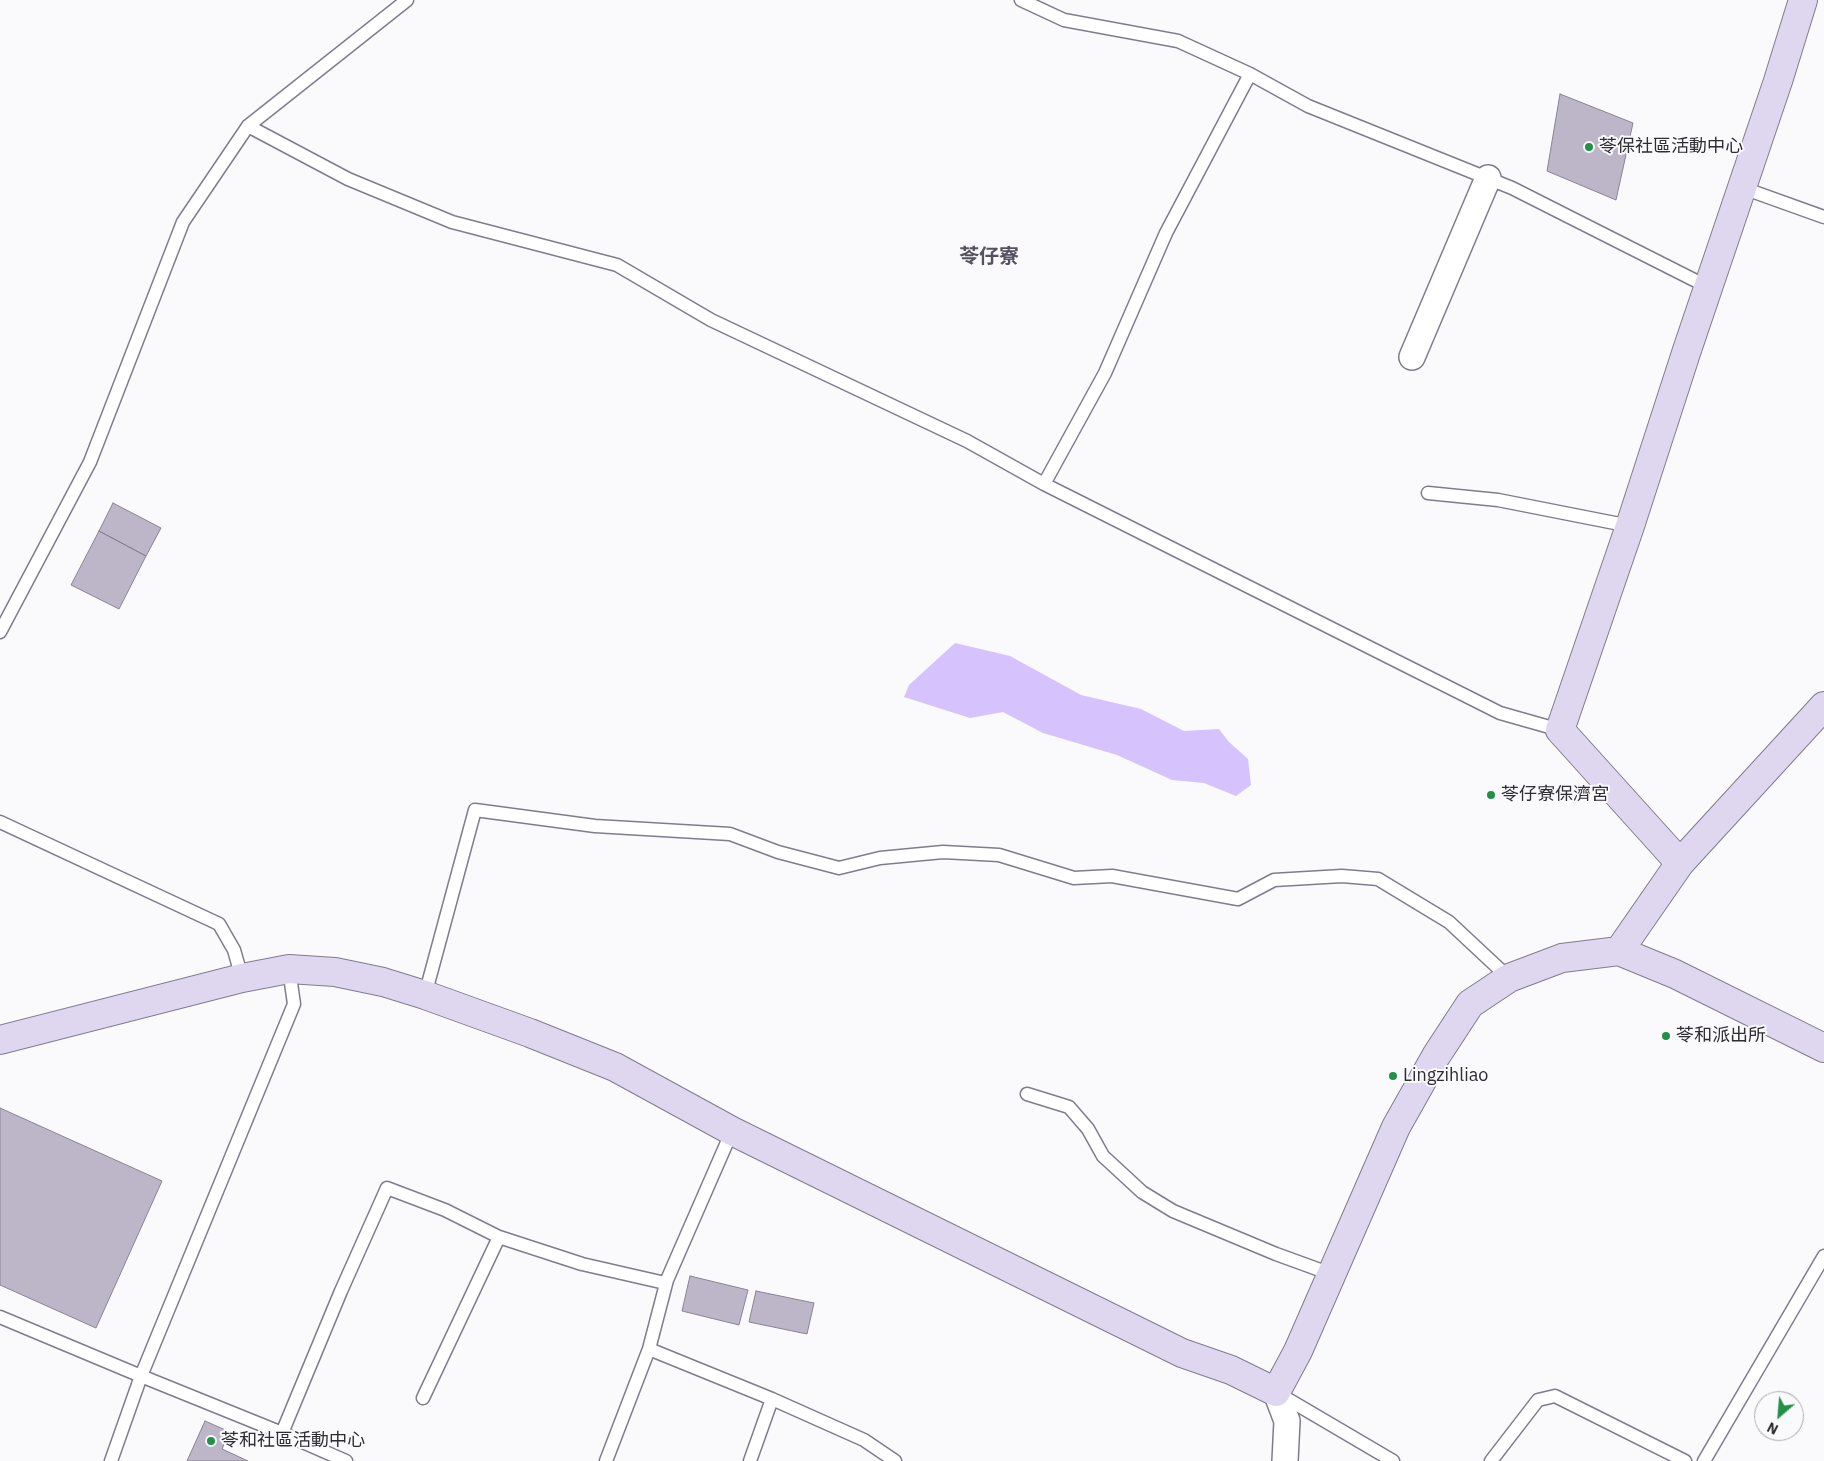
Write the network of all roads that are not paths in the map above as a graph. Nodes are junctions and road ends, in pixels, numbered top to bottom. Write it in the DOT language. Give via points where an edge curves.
graph roads {
  1 [pos="407,0"];
  2 [pos="1021,0"];
  3 [pos="1803,0"];
  4 [pos="1250,74"];
  5 [pos="248,126"];
  6 [pos="1488,178"];
  7 [pos="1743,188"];
  8 [pos="1824,217"];
  9 [pos="1708,286"];
  10 [pos="1412,357"];
  11 [pos="1044,484"];
  12 [pos="1428,493"];
  13 [pos="1630,526"];
  14 [pos="0,632"];
  15 [pos="1824,706"];
  16 [pos="1560,730"];
  17 [pos="0,822"];
  18 [pos="1680,862"];
  19 [pos="1619,951"];
  20 [pos="289,969"];
  21 [pos="242,978"];
  22 [pos="1509,978"];
  23 [pos="425,995"];
  24 [pos="0,1040"];
  25 [pos="1824,1048"];
  26 [pos="1027,1094"];
  27 [pos="732,1131"];
  28 [pos="500,1237"];
  29 [pos="1824,1256"];
  30 [pos="1331,1274"];
  31 [pos="667,1280"];
  32 [pos="0,1316"];
  33 [pos="649,1349"];
  34 [pos="141,1376"];
  35 [pos="1276,1392"];
  36 [pos="423,1398"];
  37 [pos="772,1399"];
  38 [pos="282,1433"];
  39 [pos="111,1461"];
  40 [pos="346,1461"];
  41 [pos="606,1461"];
  42 [pos="750,1461"];
  43 [pos="895,1461"];
  44 [pos="1285,1461"];
  45 [pos="1393,1461"];
  46 [pos="1491,1461"];
  47 [pos="1685,1461"];
  48 [pos="1704,1461"];
  1 -- 5 [label="lane"];
  2 -- 4 [label="lane" via="1064,20 1178,40"];
  3 -- 7 [label="street"];
  4 -- 6 [label="lane" via="1308,106"];
  4 -- 11 [label="lane" via="1166,232 1105,373"];
  5 -- 11 [label="lane" via="348,179 452,222 617,265 711,320 967,440"];
  5 -- 14 [label="lane" via="183,222 90,462"];
  6 -- 9 [label="lane"];
  6 -- 10 [label="street"];
  7 -- 8 [label="lane"];
  7 -- 9 [label="street"];
  9 -- 13 [label="street"];
  11 -- 16 [label="lane" via="1500,713"];
  12 -- 13 [label="lane" via="1498,500"];
  13 -- 16 [label="street"];
  15 -- 18 [label="street"];
  16 -- 18 [label="street"];
  17 -- 21 [label="lane" via="219,924 234,950"];
  18 -- 19 [label="street"];
  19 -- 22 [label="street" via="1562,958"];
  19 -- 25 [label="street" via="1674,974"];
  20 -- 21 [label="street"];
  20 -- 23 [label="street" via="335,972"];
  20 -- 34 [label="lane" via="294,1004"];
  21 -- 24 [label="street"];
  22 -- 23 [label="lane" via="1450,922 1378,879 1342,876 1274,880 1238,899 1112,876 1074,878 999,855 934,853 880,858 839,868 778,852 730,834 595,826 475,810"];
  22 -- 30 [label="street" via="1470,1004 1436,1056 1396,1128"];
  23 -- 27 [label="street" via="615,1067"];
  26 -- 30 [label="lane" via="1069,1107 1088,1129 1103,1156 1142,1192 1173,1211"];
  27 -- 31 [label="lane"];
  27 -- 35 [label="street" via="1182,1353 1231,1370"];
  28 -- 31 [label="lane" via="582,1264 665,1284"];
  28 -- 36 [label="lane"];
  28 -- 38 [label="lane" via="445,1210 387,1188"];
  29 -- 48 [label="lane"];
  30 -- 35 [label="street" via="1298,1351"];
  31 -- 33 [label="lane"];
  32 -- 34 [label="lane"];
  33 -- 37 [label="lane"];
  33 -- 41 [label="lane"];
  34 -- 38 [label="lane"];
  34 -- 39 [label="lane"];
  35 -- 44 [label="street" via="1287,1421"];
  35 -- 45 [label="lane"];
  37 -- 42 [label="lane"];
  37 -- 43 [label="lane" via="864,1440"];
  38 -- 40 [label="lane"];
  46 -- 47 [label="lane" via="1538,1400 1554,1396"];
}
